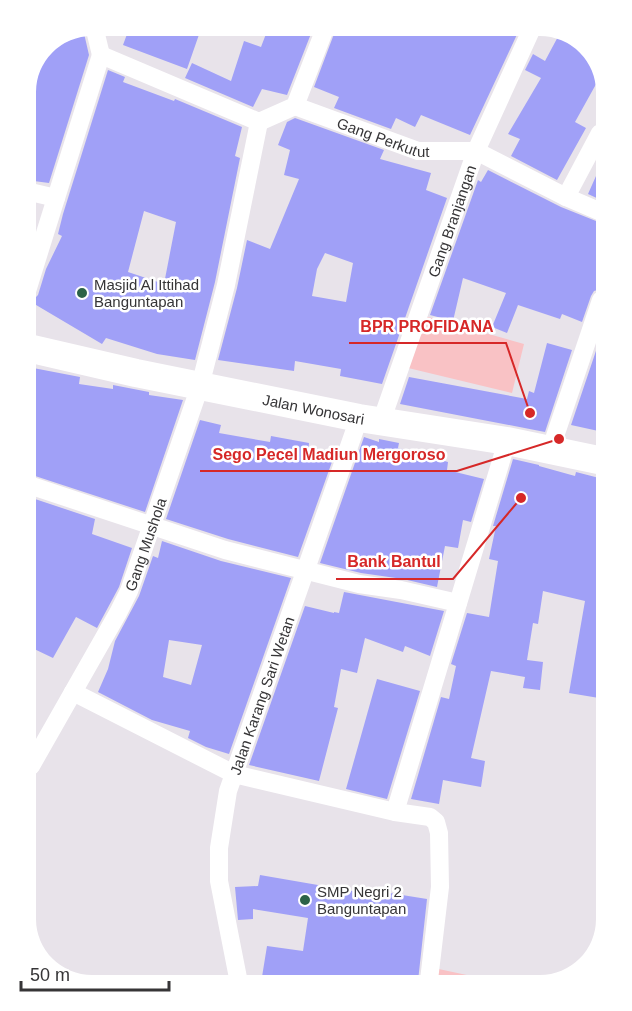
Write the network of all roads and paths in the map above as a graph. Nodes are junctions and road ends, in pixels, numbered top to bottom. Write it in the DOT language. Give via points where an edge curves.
graph roads {
  1 [pos="96,36"];
  2 [pos="322,36"];
  3 [pos="528,36"];
  4 [pos="101,55"];
  5 [pos="295,106"];
  6 [pos="259,122"];
  7 [pos="596,141"];
  8 [pos="476,151"];
  9 [pos="36,193"];
  10 [pos="566,197"];
  11 [pos="56,198"];
  12 [pos="596,210"];
  13 [pos="36,262"];
  14 [pos="596,317"];
  15 [pos="36,350"];
  16 [pos="200,386"];
  17 [pos="370,420"];
  18 [pos="507,441"];
  19 [pos="550,451"];
  20 [pos="596,460"];
  21 [pos="36,487"];
  22 [pos="151,527"];
  23 [pos="307,570"];
  24 [pos="458,603"];
  25 [pos="73,692"];
  26 [pos="36,757"];
  27 [pos="234,774"];
  28 [pos="395,812"];
  29 [pos="238,975"];
  30 [pos="430,975"];
  1 -- 4 [label="street"];
  2 -- 5 [label="street"];
  3 -- 8 [label="street, Gang Branjangan"];
  4 -- 6 [label="street"];
  4 -- 11 [label="street"];
  5 -- 6 [label="street"];
  5 -- 8 [label="street, Gang Perkutut" via="418,151"];
  6 -- 16 [label="street, Gang Mushola" via="226,285"];
  7 -- 10 [label="street"];
  8 -- 10 [label="street"];
  8 -- 17 [label="street, Gang Branjangan"];
  9 -- 11 [label="street"];
  10 -- 12 [label="street"];
  11 -- 13 [label="street"];
  14 -- 19 [label="street"];
  15 -- 16 [label="main road, Jalan Wonosari"];
  16 -- 17 [label="main road, Jalan Wonosari"];
  16 -- 22 [label="street, Gang Mushola"];
  17 -- 18 [label="main road, Jalan Wonosari"];
  17 -- 23 [label="street, Jalan Karang Sari Wetan"];
  18 -- 19 [label="main road, Jalan Wonosari"];
  18 -- 24 [label="street"];
  19 -- 20 [label="main road, Jalan Wonosari"];
  21 -- 22 [label="street"];
  22 -- 23 [label="street"];
  22 -- 25 [label="street, Gang Mushola" via="129,591"];
  23 -- 24 [label="street"];
  23 -- 27 [label="street, Jalan Karang Sari Wetan"];
  24 -- 28 [label="street"];
  25 -- 26 [label="street, Gang Mushola"];
  25 -- 27 [label="street"];
  27 -- 28 [label="street"];
  27 -- 29 [label="street, Jalan Karang Sari Wetan" via="220,837 218,870"];
  28 -- 30 [label="street" via="430,818 440,833 440,888"];
}
